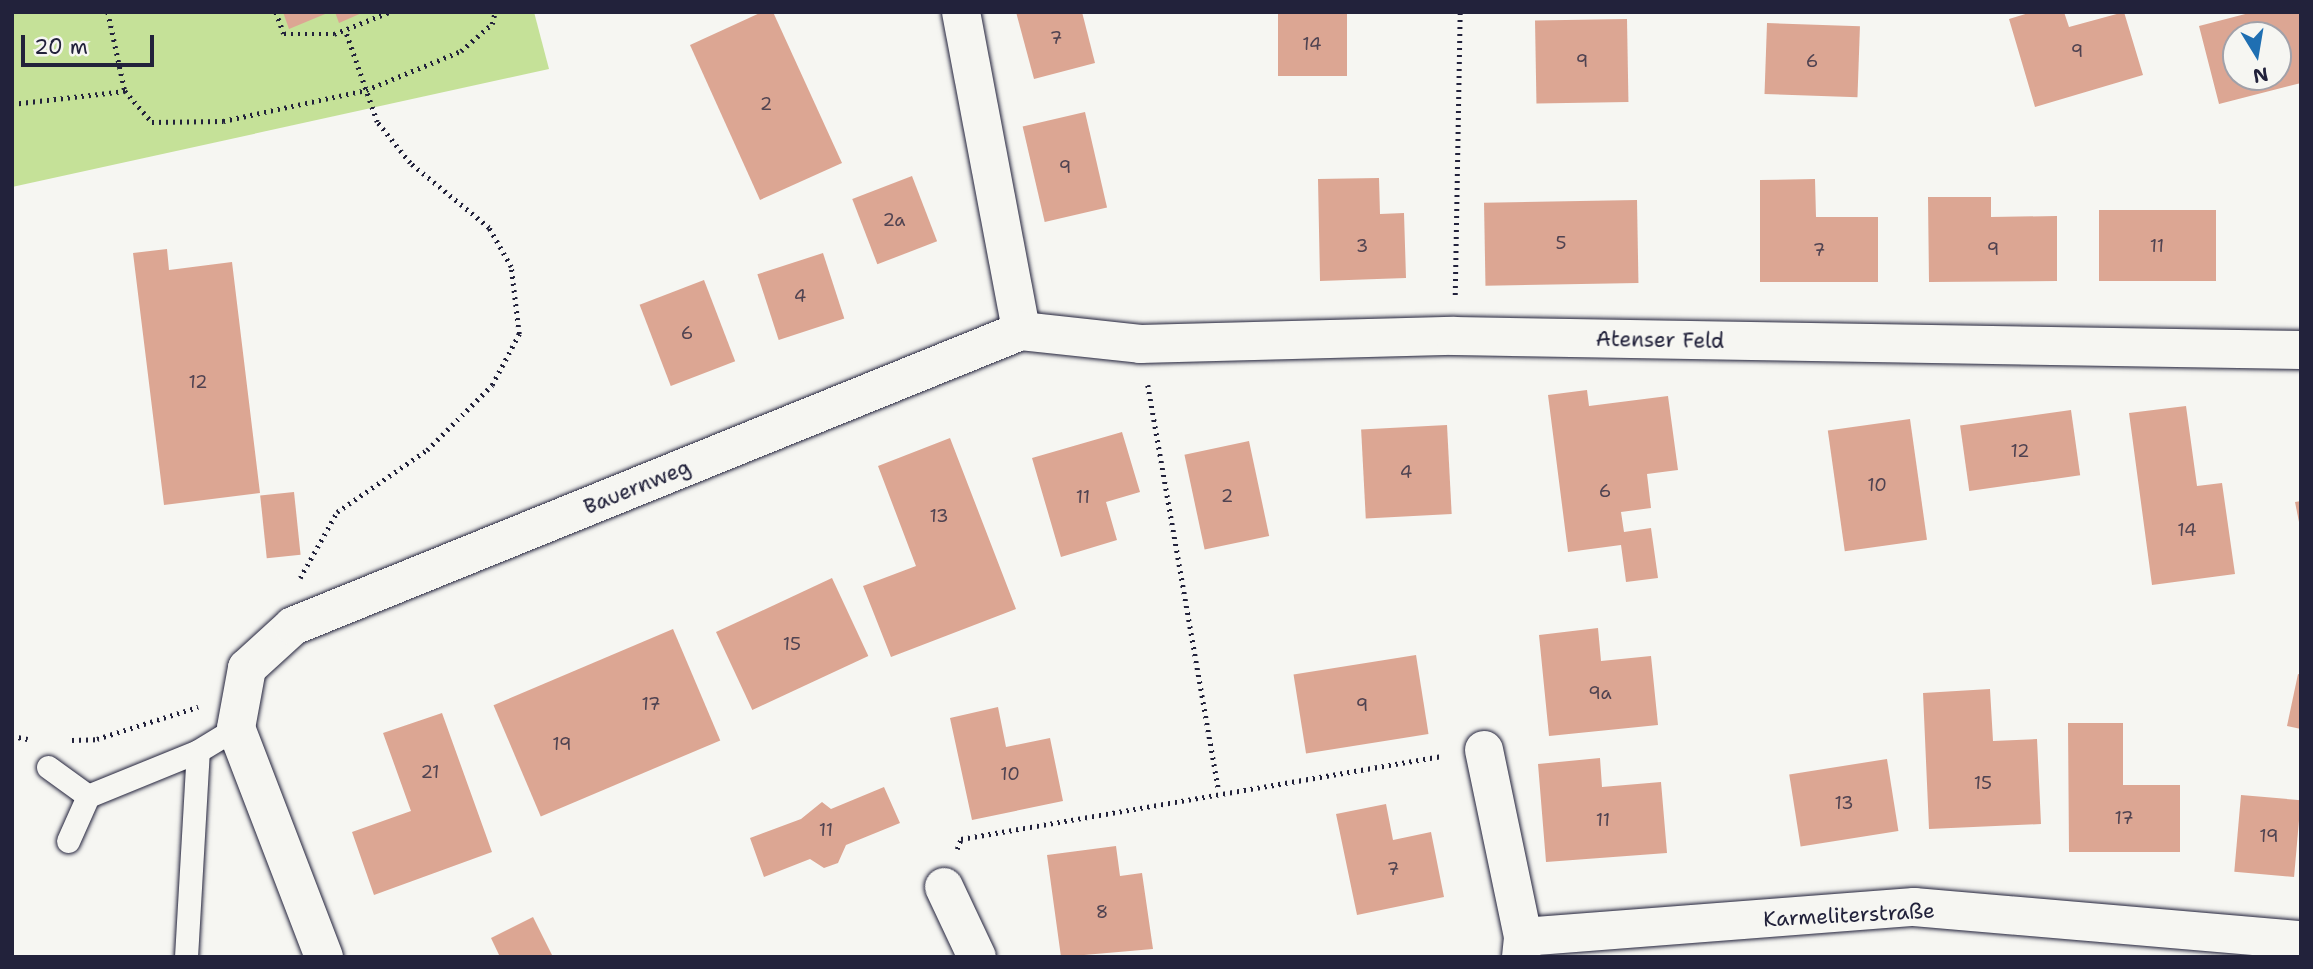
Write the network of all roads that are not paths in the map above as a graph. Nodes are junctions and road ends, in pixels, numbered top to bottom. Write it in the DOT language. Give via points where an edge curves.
graph roads {
  1 [pos="961,12"];
  2 [pos="1021,331"];
  3 [pos="2301,350"];
  4 [pos="239,710"];
  5 [pos="1484,750"];
  6 [pos="198,751"];
  7 [pos="48,767"];
  8 [pos="88,796"];
  9 [pos="68,841"];
  10 [pos="944,887"];
  11 [pos="2301,940"];
  12 [pos="1522,947"];
  13 [pos="186,957"];
  14 [pos="324,957"];
  15 [pos="976,957"];
  1 -- 2 [label="street"];
  2 -- 3 [label="street, Atenser Feld" via="1140,344 1454,336"];
  2 -- 4 [label="street, Bauernweg" via="293,626 247,668"];
  4 -- 6 [label="lane"];
  4 -- 14 [label="street"];
  5 -- 12 [label="street, Karmeliterstraße"];
  6 -- 8 [label="lane"];
  6 -- 13 [label="lane"];
  7 -- 8 [label="lane"];
  8 -- 9 [label="lane"];
  10 -- 15 [label="street"];
  11 -- 12 [label="street, Karmeliterstraße" via="1914,907"];
}
